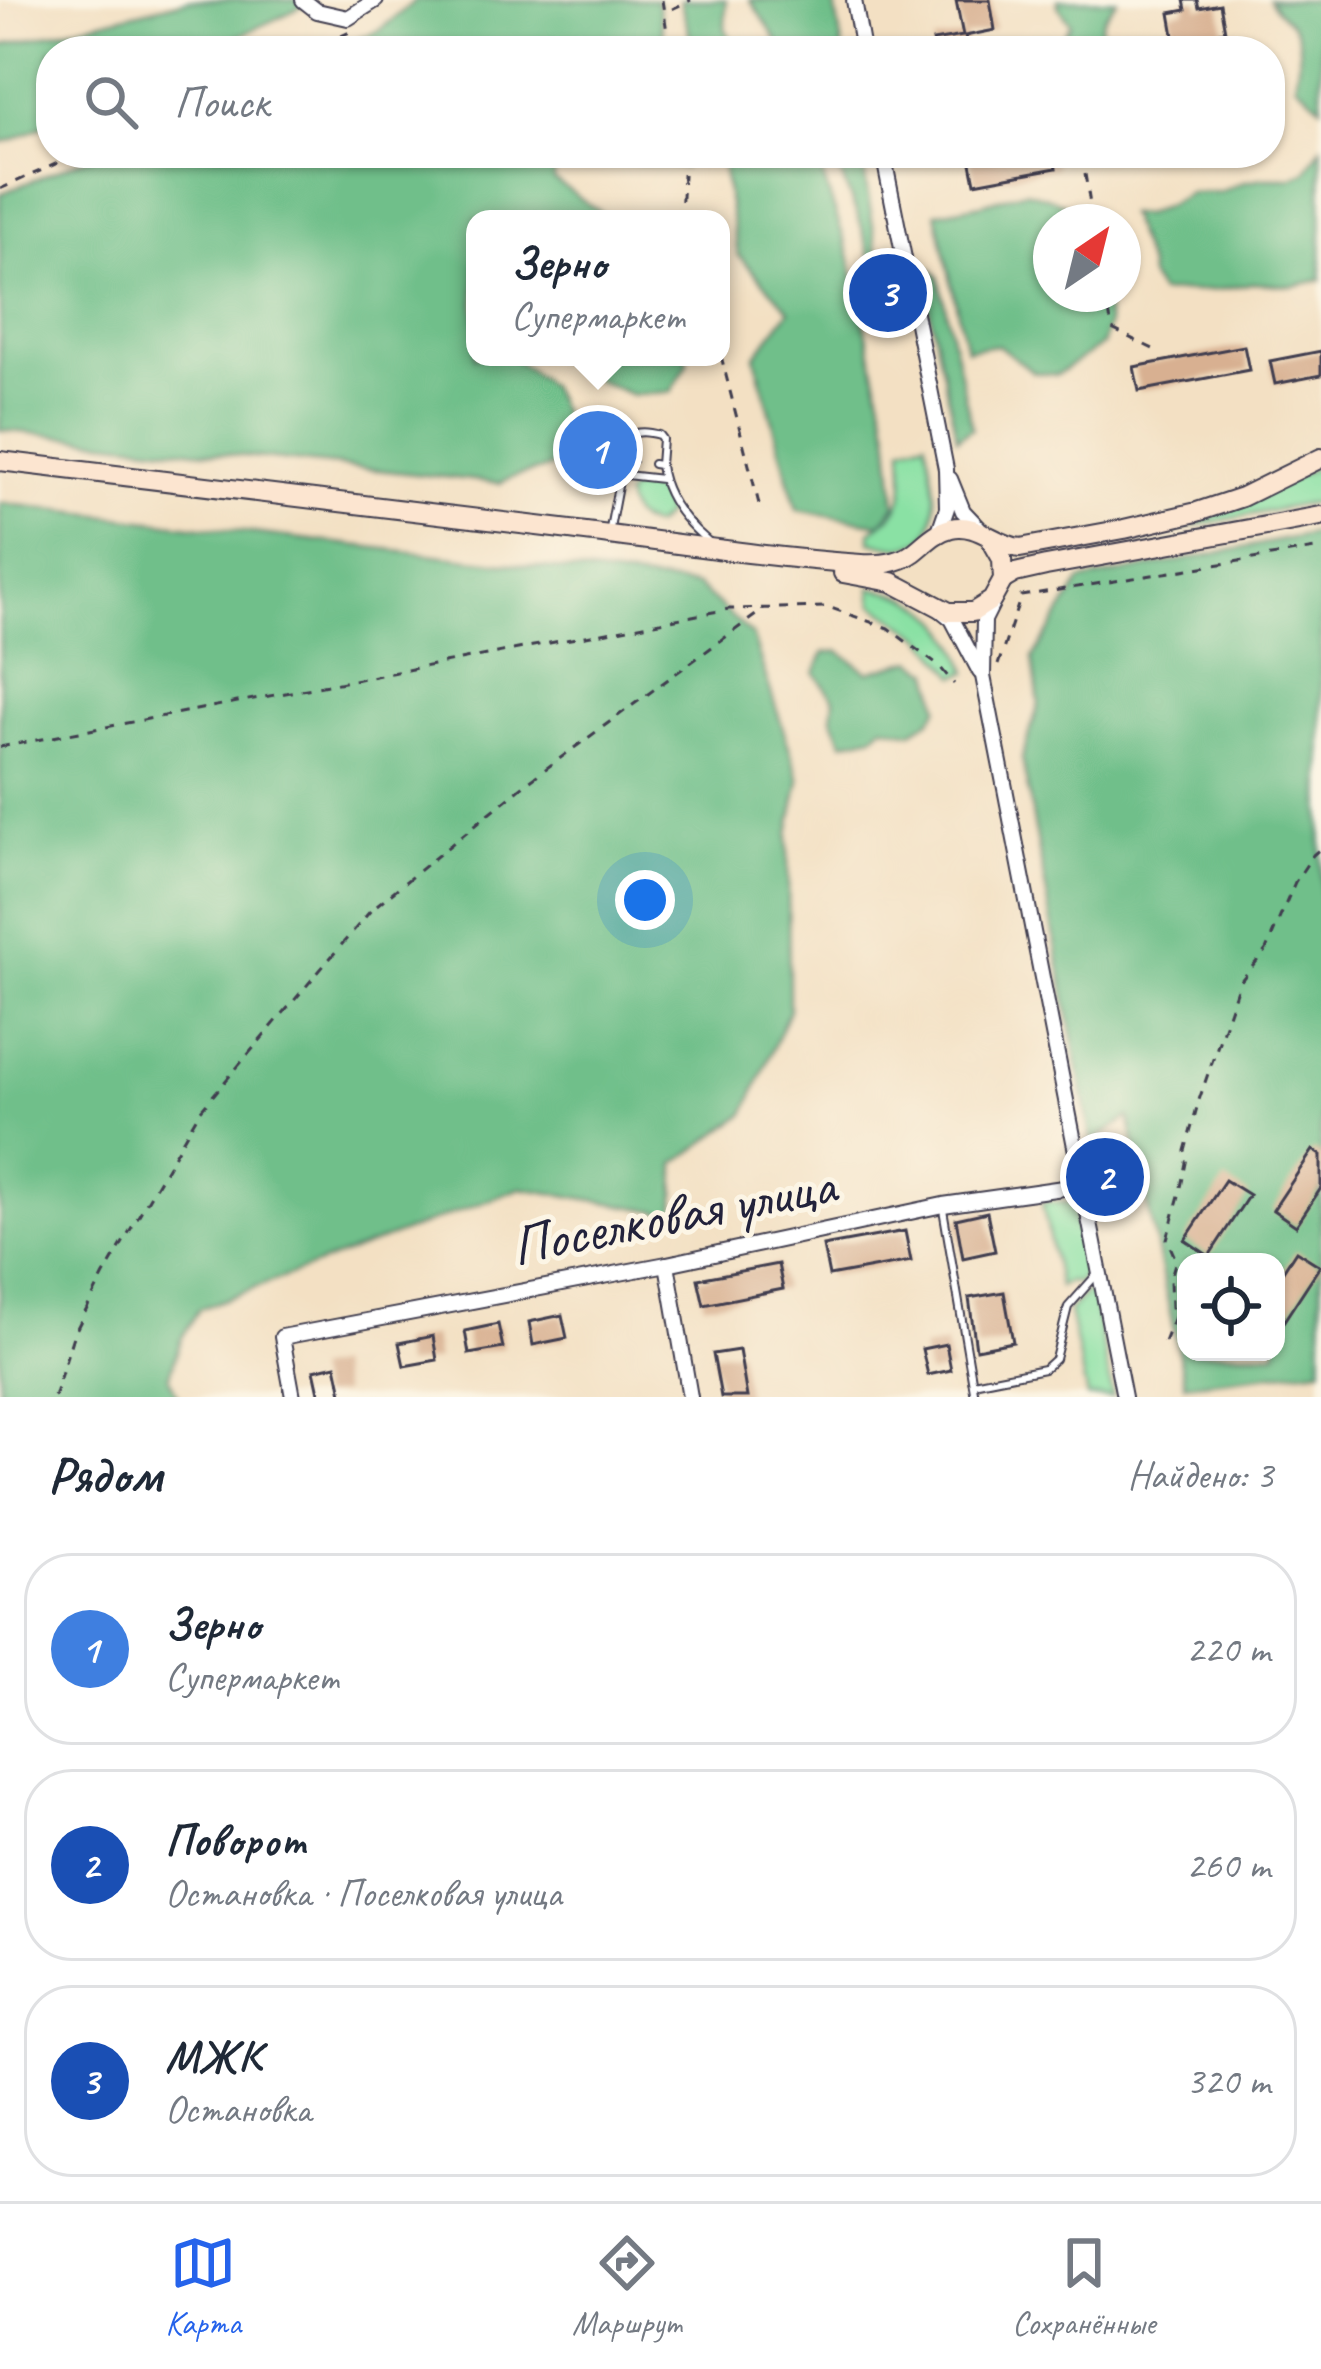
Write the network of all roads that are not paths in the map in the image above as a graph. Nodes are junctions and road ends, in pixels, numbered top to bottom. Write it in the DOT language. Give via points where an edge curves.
graph roads {
  1 [pos="303,0"];
  2 [pos="376,0"];
  3 [pos="854,0"];
  4 [pos="860,36"];
  5 [pos="886,168"];
  6 [pos="1321,458"];
  7 [pos="0,461"];
  8 [pos="946,469"];
  9 [pos="662,479"];
  10 [pos="619,482"];
  11 [pos="1321,516"];
  12 [pos="938,533"];
  13 [pos="609,535"];
  14 [pos="986,535"];
  15 [pos="720,551"];
  16 [pos="774,557"];
  17 [pos="1000,587"];
  18 [pos="935,605"];
  19 [pos="989,674"];
  20 [pos="1084,1185"];
  21 [pos="943,1205"];
  22 [pos="667,1264"];
  23 [pos="1099,1271"];
  24 [pos="974,1383"];
  25 [pos="292,1397"];
  26 [pos="690,1397"];
  27 [pos="976,1397"];
  28 [pos="1124,1397"];
  1 -- 2 [label="street" via="348,18"];
  3 -- 4 [label="street"];
  5 -- 8 [label="street"];
  6 -- 14 [label="main road" via="1242,497 1163,521 1020,548"];
  7 -- 13 [label="main road"];
  8 -- 12 [label="street"];
  8 -- 14 [label="street" via="963,511"];
  9 -- 10 [label="lane" via="626,475"];
  9 -- 10 [label="lane" via="663,444 640,431 629,435"];
  9 -- 15 [label="lane" via="681,516"];
  10 -- 13 [label="lane"];
  11 -- 17 [label="main road" via="1046,566 1015,573"];
  12 -- 14 [label="main road" via="962,527"];
  12 -- 16 [label="main road" via="910,556 884,563"];
  12 -- 18 [label="main road" via="923,548 917,572"];
  13 -- 15 [label="main road"];
  14 -- 17 [label="main road" via="1004,566"];
  15 -- 16 [label="main road"];
  16 -- 18 [label="main road" via="892,582"];
  17 -- 18 [label="main road" via="987,605 965,614"];
  17 -- 19 [label="street" via="984,620"];
  18 -- 19 [label="street"];
  19 -- 20 [label="street"];
  20 -- 21 [label="street, Поселковая улица"];
  20 -- 23 [label="street"];
  21 -- 22 [label="street, Поселковая улица"];
  21 -- 24 [label="lane"];
  22 -- 25 [label="street, Поселковая улица" via="282,1337"];
  22 -- 26 [label="street"];
  23 -- 24 [label="lane" via="1068,1307 1055,1359 1044,1370"];
  23 -- 28 [label="street"];
  24 -- 27 [label="lane"];
}
